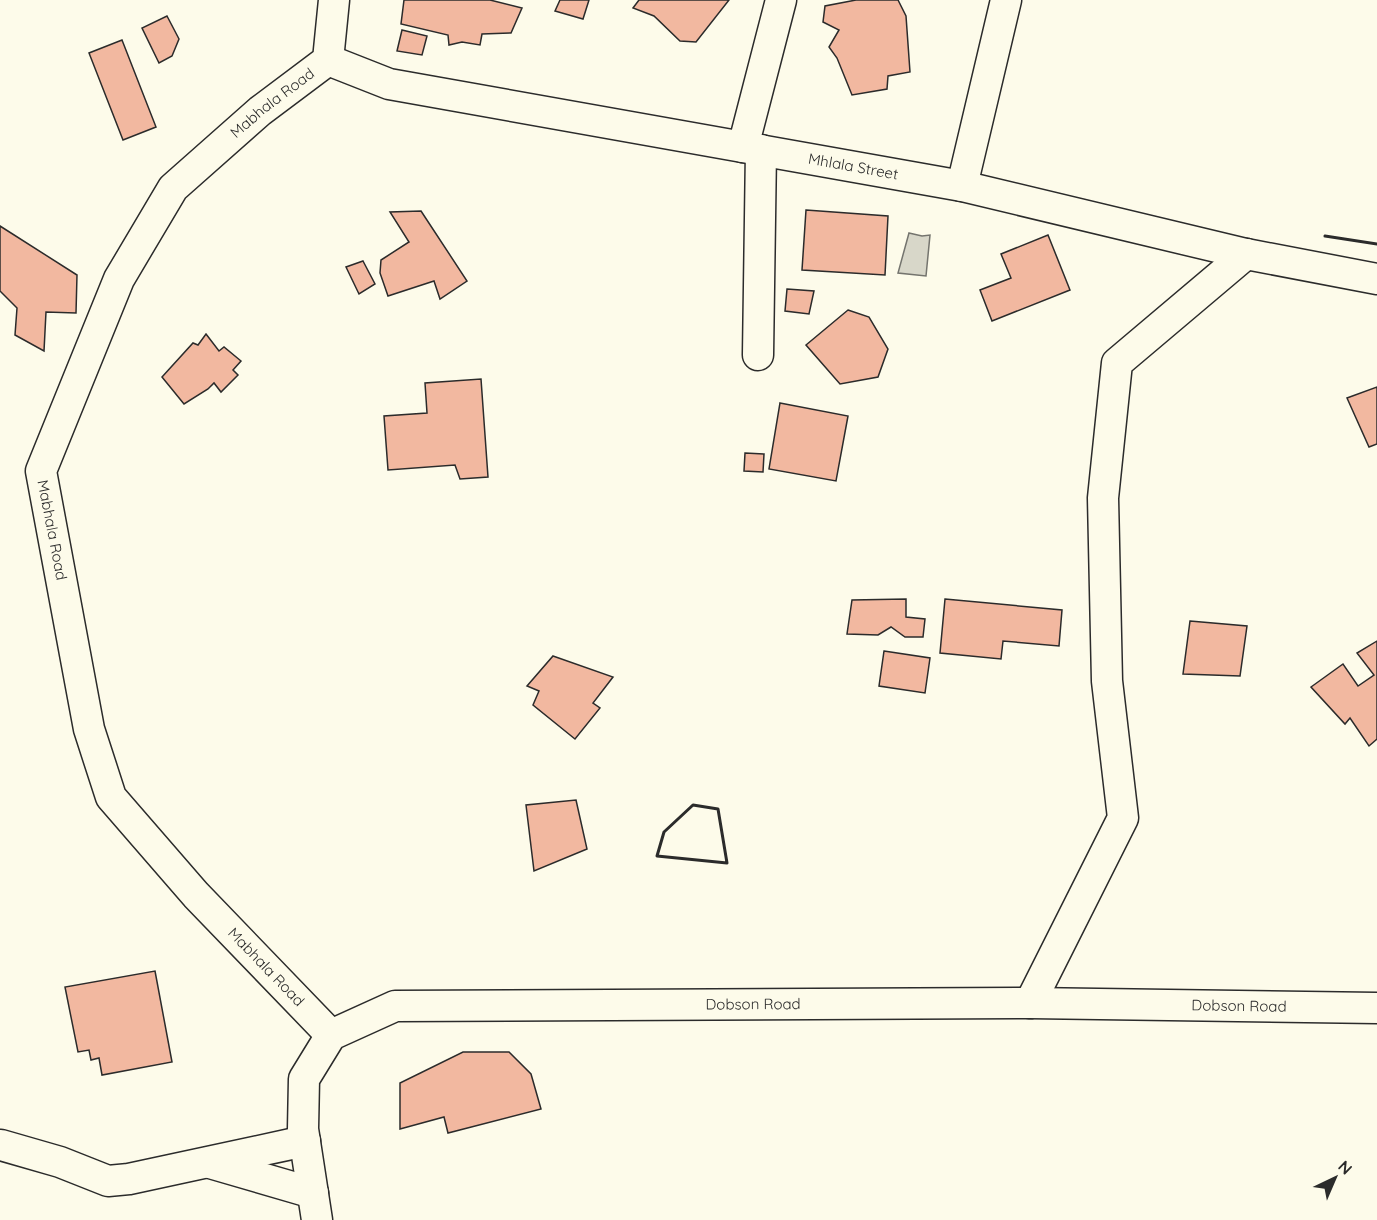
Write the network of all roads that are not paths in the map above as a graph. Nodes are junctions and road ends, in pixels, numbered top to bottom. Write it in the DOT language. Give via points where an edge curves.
graph roads {
  1 [pos="334,0"];
  2 [pos="782,0"];
  3 [pos="1006,0"];
  4 [pos="328,60"];
  5 [pos="752,149"];
  6 [pos="962,186"];
  7 [pos="1246,254"];
  8 [pos="1377,279"];
  9 [pos="758,356"];
  10 [pos="1030,1003"];
  11 [pos="1377,1008"];
  12 [pos="331,1035"];
  13 [pos="305,1141"];
  14 [pos="1,1145"];
  15 [pos="207,1162"];
  16 [pos="315,1207"];
  1 -- 4 [label="street, Mabhala Road"];
  2 -- 5 [label="street"];
  3 -- 6 [label="street"];
  4 -- 5 [label="street, Mhlala Street" via="389,84"];
  4 -- 12 [label="street, Mabhala Road" via="260,111 173,188 119,279 41,471 89,729 111,796 196,895"];
  5 -- 6 [label="street, Mhlala Street"];
  5 -- 9 [label="street"];
  6 -- 7 [label="street, Mhlala Street"];
  7 -- 8 [label="street, Mhlala Street"];
  7 -- 10 [label="street" via="1117,363 1103,509 1107,681 1123,818"];
  10 -- 11 [label="street, Dobson Road"];
  10 -- 12 [label="street, Dobson Road" via="395,1006"];
  12 -- 13 [label="street" via="304,1079"];
  13 -- 15 [label="street"];
  13 -- 16 [label="street"];
  14 -- 15 [label="street" via="108,1181"];
  15 -- 16 [label="street"];
}
